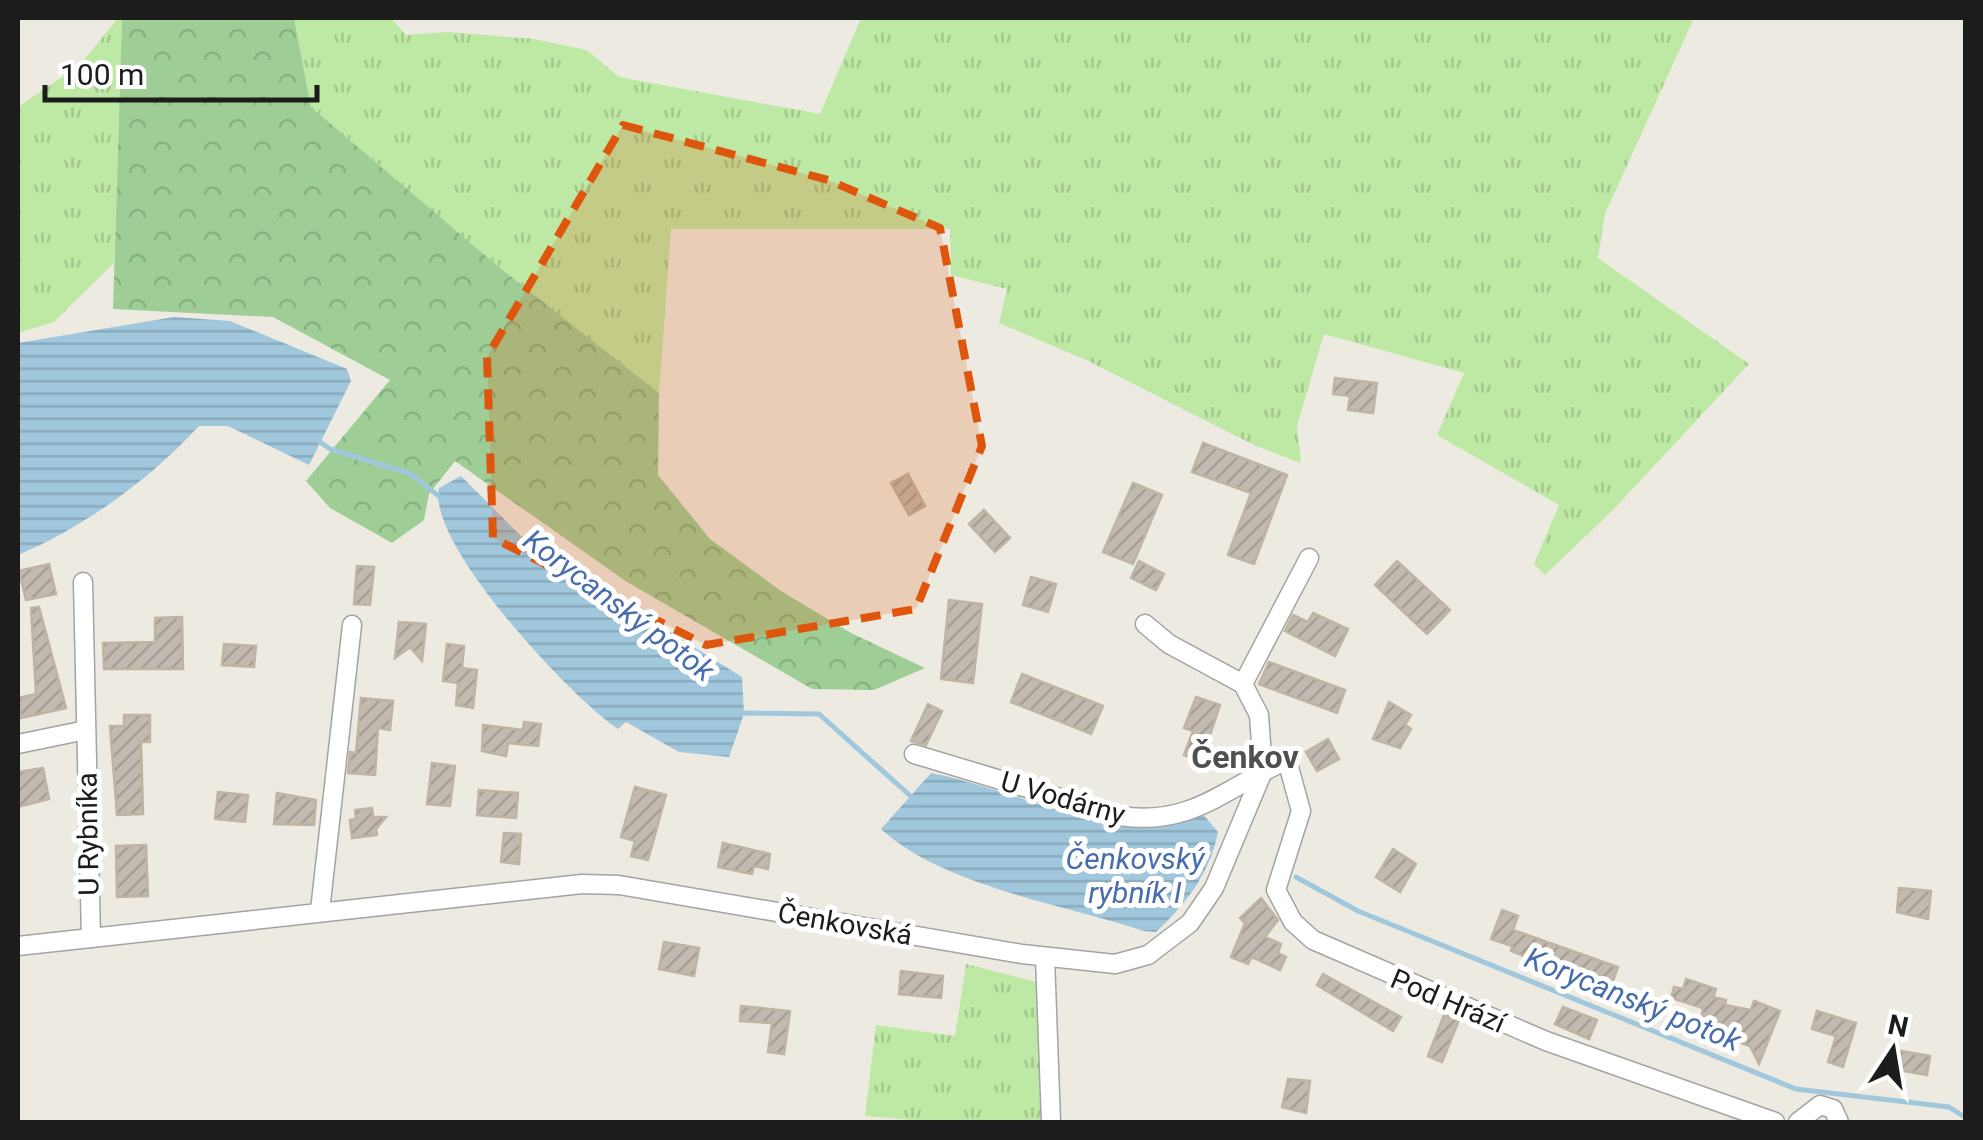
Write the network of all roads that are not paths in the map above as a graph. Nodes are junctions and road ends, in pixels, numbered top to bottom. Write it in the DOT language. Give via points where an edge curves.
graph roads {
  1 [pos="1309,558"];
  2 [pos="83,582"];
  3 [pos="1145,624"];
  4 [pos="352,625"];
  5 [pos="1243,684"];
  6 [pos="86,730"];
  7 [pos="18,744"];
  8 [pos="914,754"];
  9 [pos="1287,760"];
  10 [pos="1263,770"];
  11 [pos="320,911"];
  12 [pos="91,938"];
  13 [pos="18,946"];
  14 [pos="1046,957"];
  15 [pos="1051,1122"];
  16 [pos="1776,1122"];
  17 [pos="1798,1122"];
  18 [pos="1839,1122"];
  1 -- 5 [label="street"];
  2 -- 6 [label="street, U Rybníka"];
  3 -- 5 [label="street"];
  4 -- 11 [label="street"];
  5 -- 10 [label="street" via="1258,715"];
  6 -- 7 [label="street, U Rybníka"];
  6 -- 12 [label="street, U Rybníka"];
  8 -- 10 [label="street, U Vodárny" via="1152,822 1235,790"];
  9 -- 10 [label="street, U Vodárny"];
  9 -- 16 [label="street, Pod Hrází" via="1302,811 1276,890 1312,940 1546,1042"];
  10 -- 14 [label="street, Čenkovská" via="1214,888 1190,923 1148,955 1115,964"];
  11 -- 12 [label="street, Čenkovská"];
  11 -- 14 [label="street, Čenkovská" via="619,885"];
  12 -- 13 [label="street, Čenkovská"];
  14 -- 15 [label="street"];
  17 -- 18 [label="street" via="1820,1105 1832,1109"];
}
